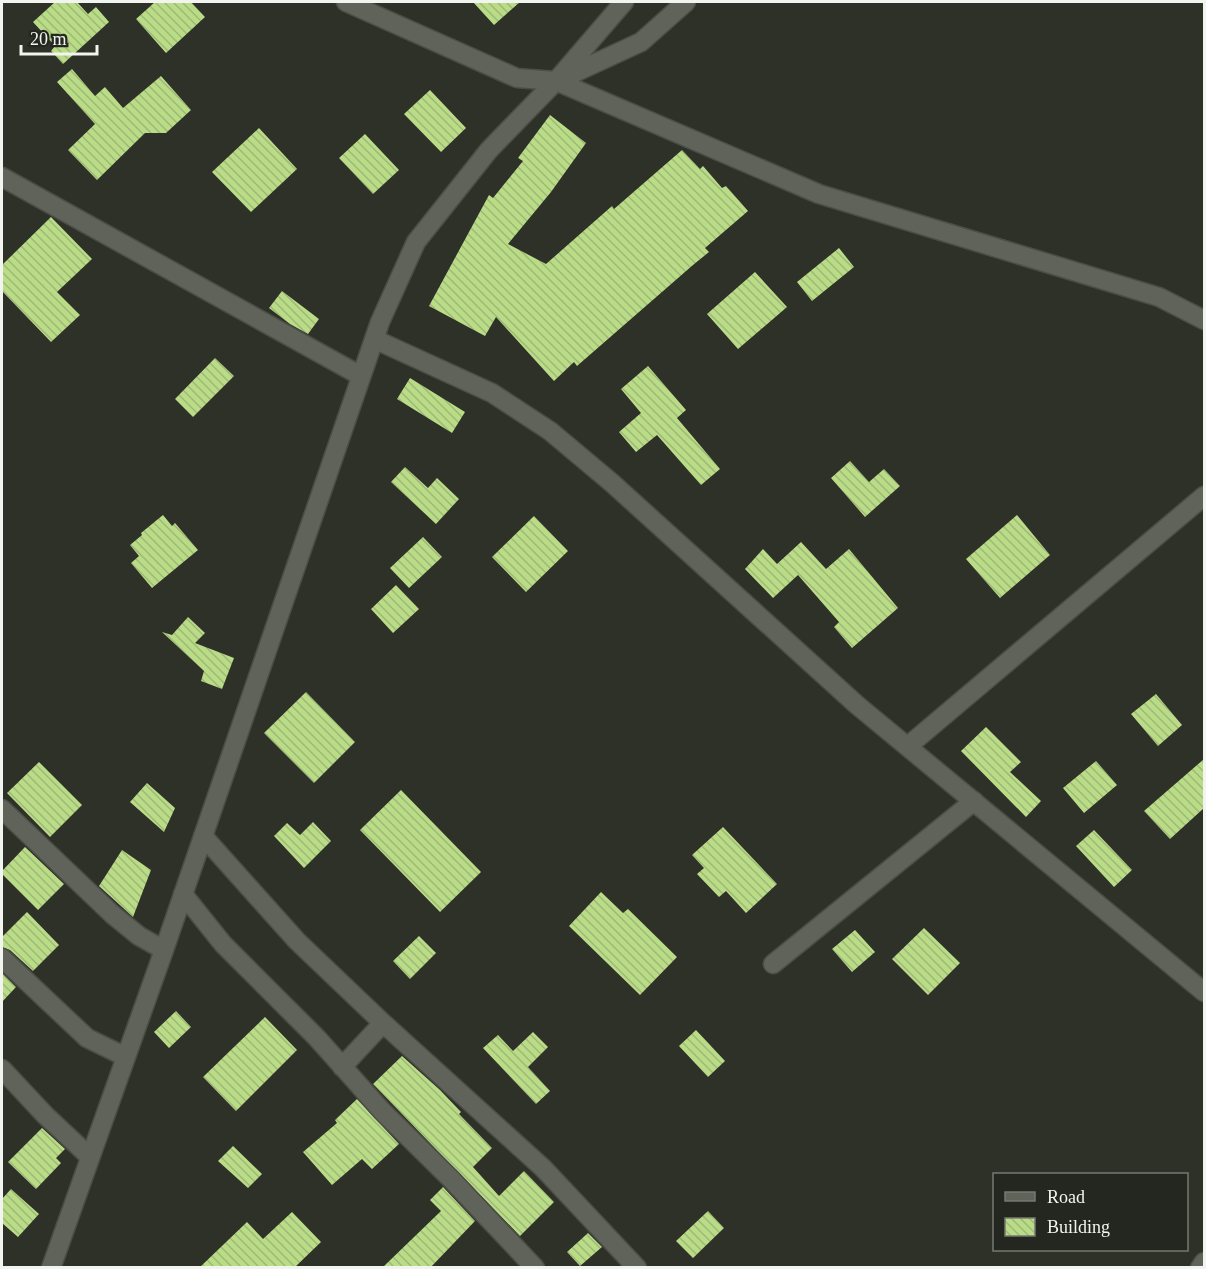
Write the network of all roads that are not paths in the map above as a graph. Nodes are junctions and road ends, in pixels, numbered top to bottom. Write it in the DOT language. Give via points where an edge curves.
graph roads {
  1 [pos="346,2"];
  2 [pos="624,2"];
  3 [pos="686,2"];
  4 [pos="556,81"];
  5 [pos="2,177"];
  6 [pos="1204,320"];
  7 [pos="374,339"];
  8 [pos="361,376"];
  9 [pos="1204,496"];
  10 [pos="908,746"];
  11 [pos="974,801"];
  12 [pos="2,809"];
  13 [pos="203,836"];
  14 [pos="183,894"];
  15 [pos="164,950"];
  16 [pos="2,958"];
  17 [pos="773,964"];
  18 [pos="1204,992"];
  19 [pos="383,1023"];
  20 [pos="126,1058"];
  21 [pos="342,1067"];
  22 [pos="2,1069"];
  23 [pos="90,1157"];
  24 [pos="1204,1263"];
  25 [pos="51,1268"];
  26 [pos="534,1268"];
  27 [pos="637,1268"];
  28 [pos="1200,1268"];
  1 -- 4 [label="street" via="517,78"];
  2 -- 4 [label="street"];
  3 -- 4 [label="street" via="641,42"];
  4 -- 6 [label="street" via="819,194 1159,297"];
  4 -- 7 [label="street" via="489,150 416,242"];
  5 -- 8 [label="street"];
  7 -- 8 [label="street"];
  7 -- 10 [label="street" via="492,393 550,431"];
  8 -- 13 [label="street"];
  9 -- 10 [label="street"];
  10 -- 11 [label="street"];
  11 -- 17 [label="street"];
  11 -- 18 [label="street"];
  12 -- 15 [label="street" via="112,914"];
  13 -- 14 [label="street"];
  13 -- 19 [label="street" via="297,940"];
  14 -- 15 [label="street"];
  14 -- 21 [label="street" via="223,944"];
  15 -- 20 [label="street"];
  16 -- 20 [label="street" via="87,1038"];
  19 -- 21 [label="street"];
  19 -- 27 [label="street" via="543,1168"];
  20 -- 23 [label="street"];
  21 -- 26 [label="street"];
  22 -- 23 [label="street"];
  23 -- 25 [label="street"];
  24 -- 28 [label="street"];
}
